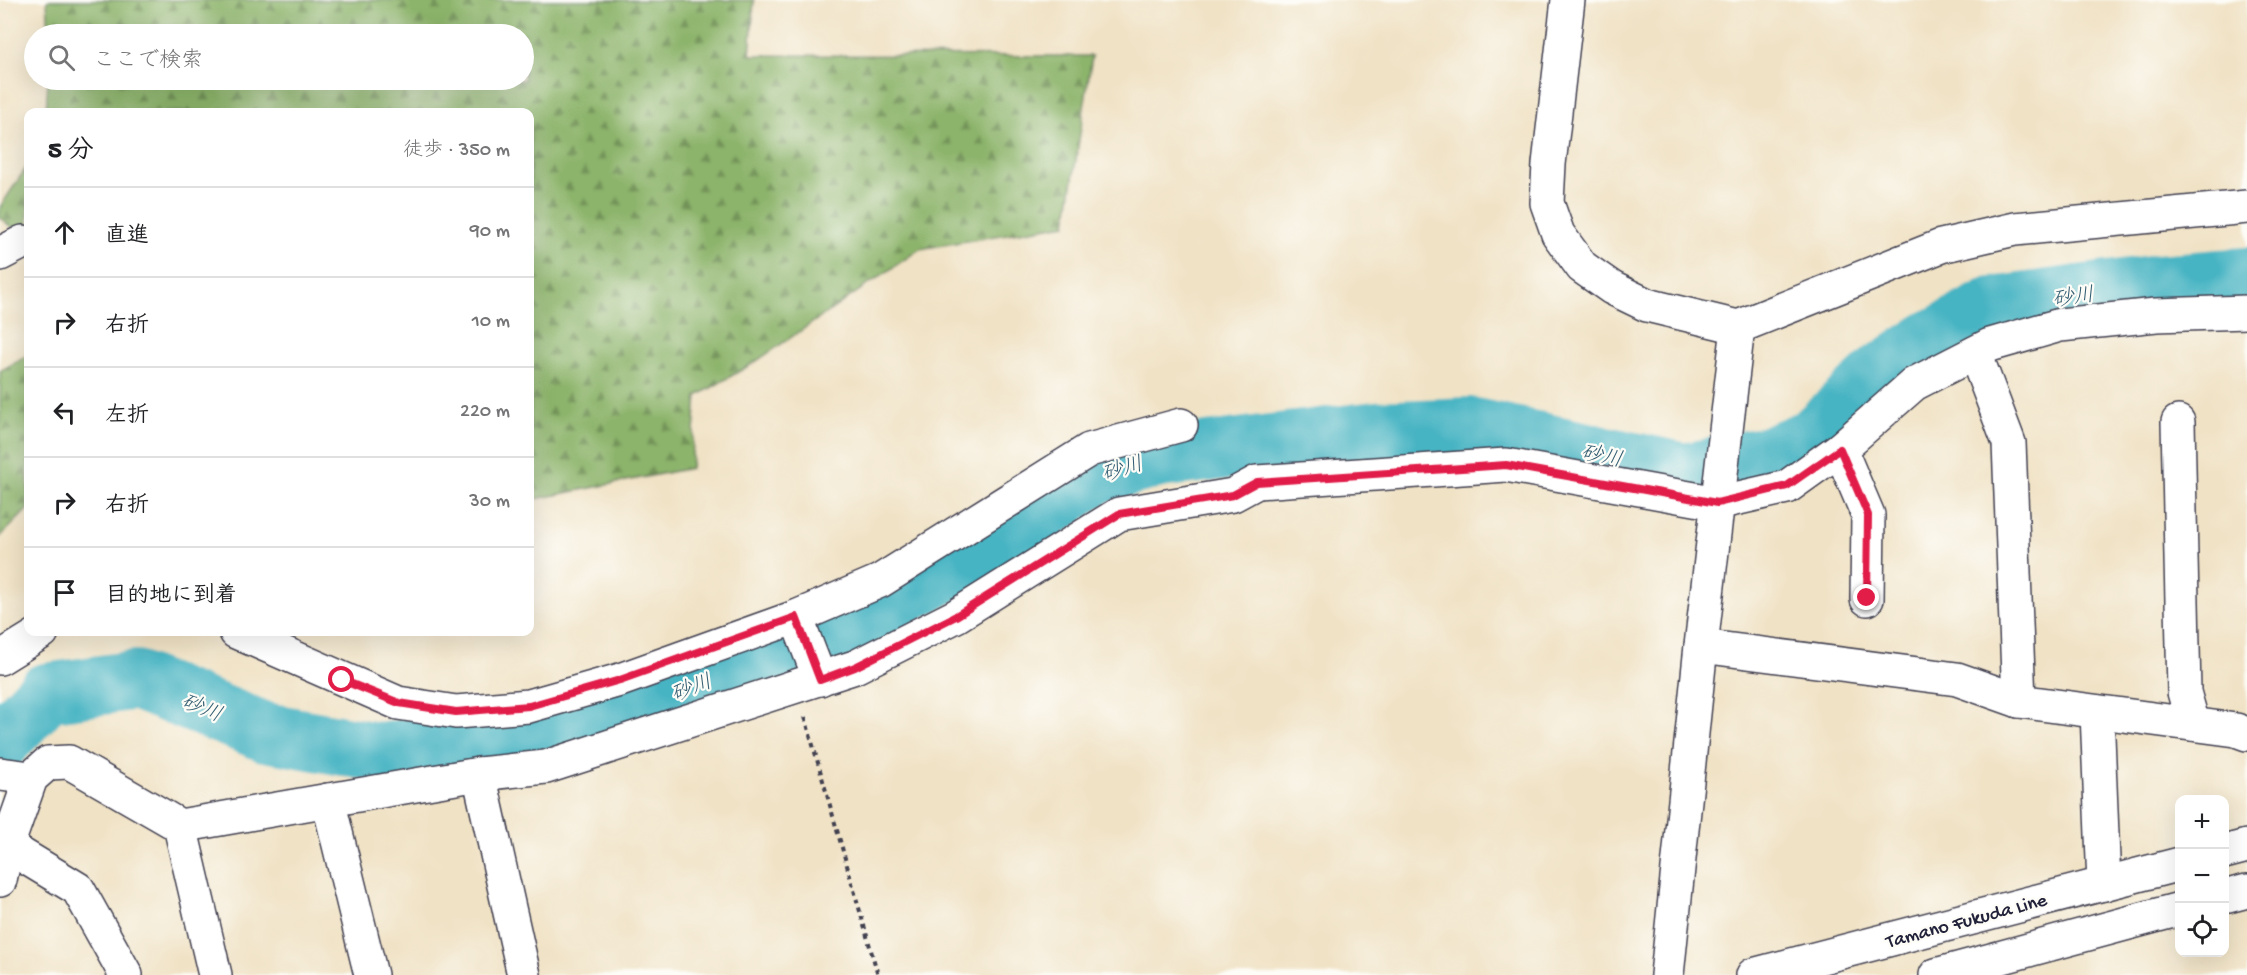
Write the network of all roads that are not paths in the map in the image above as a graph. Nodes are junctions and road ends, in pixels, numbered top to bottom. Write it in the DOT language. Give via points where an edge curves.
graph roads {
  1 [pos="1568,0"];
  2 [pos="2247,207"];
  3 [pos="2247,312"];
  4 [pos="1738,327"];
  5 [pos="1975,353"];
  6 [pos="2178,422"];
  7 [pos="1180,425"];
  8 [pos="1840,449"];
  9 [pos="1717,503"];
  10 [pos="1867,598"];
  11 [pos="796,617"];
  12 [pos="36,636"];
  13 [pos="245,636"];
  14 [pos="1701,646"];
  15 [pos="0,658"];
  16 [pos="808,683"];
  17 [pos="2019,701"];
  18 [pos="2097,712"];
  19 [pos="2193,724"];
  20 [pos="2247,734"];
  21 [pos="479,774"];
  22 [pos="15,776"];
  23 [pos="328,800"];
  24 [pos="180,826"];
  25 [pos="8,846"];
  26 [pos="2247,846"];
  27 [pos="2229,851"];
  28 [pos="2175,865"];
  29 [pos="0,880"];
  30 [pos="2104,884"];
  31 [pos="2247,891"];
  32 [pos="2229,896"];
  33 [pos="2175,910"];
  34 [pos="126,975"];
  35 [pos="215,975"];
  36 [pos="372,975"];
  37 [pos="524,975"];
  38 [pos="1667,975"];
  39 [pos="1753,975"];
  40 [pos="1936,975"];
  1 -- 4 [label="street" via="1547,203 1558,234 1582,267 1612,288 1647,305"];
  2 -- 4 [label="street" via="2015,229 1941,246"];
  3 -- 5 [label="street" via="2156,315 2060,325"];
  4 -- 9 [label="street"];
  5 -- 8 [label="street" via="1914,384"];
  5 -- 17 [label="street" via="2009,443"];
  6 -- 19 [label="street" via="2184,692"];
  7 -- 11 [label="street" via="1089,450 880,581"];
  8 -- 9 [label="street" via="1787,486"];
  8 -- 10 [label="street" via="1868,515"];
  9 -- 14 [label="street"];
  9 -- 16 [label="street" via="1506,465 1257,482 1233,495 1119,514 956,616 855,667"];
  11 -- 13 [label="street" via="620,680 529,706 456,712 399,703"];
  11 -- 16 [label="street"];
  12 -- 15 [label="street"];
  14 -- 17 [label="street" via="1957,680"];
  14 -- 38 [label="street"];
  16 -- 21 [label="street" via="546,767"];
  17 -- 18 [label="street"];
  18 -- 19 [label="street"];
  18 -- 30 [label="street"];
  19 -- 20 [label="street"];
  21 -- 23 [label="street"];
  21 -- 37 [label="street"];
  22 -- 24 [label="street" via="48,763 69,762"];
  22 -- 25 [label="street"];
  23 -- 24 [label="street"];
  23 -- 36 [label="street"];
  24 -- 35 [label="street"];
  25 -- 29 [label="street"];
  25 -- 34 [label="street" via="78,889"];
  26 -- 27 [label="street"];
  28 -- 30 [label="street, Tamano Fukuda Line"];
  30 -- 39 [label="street, Tamano Fukuda Line"];
  31 -- 32 [label="street"];
  33 -- 40 [label="street"];
}
